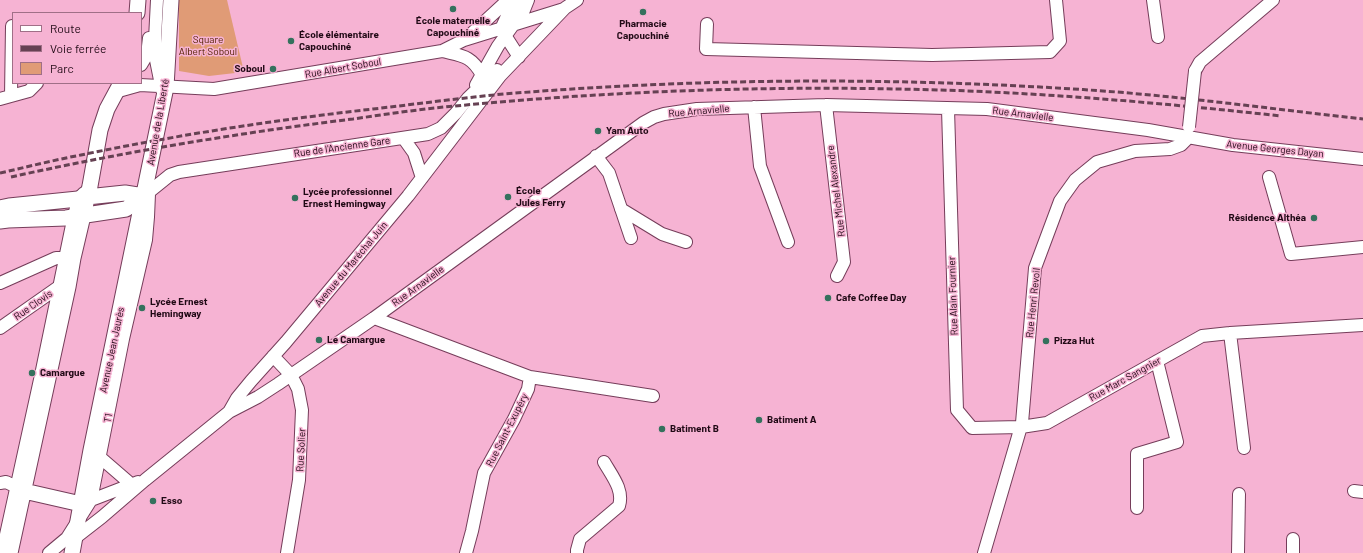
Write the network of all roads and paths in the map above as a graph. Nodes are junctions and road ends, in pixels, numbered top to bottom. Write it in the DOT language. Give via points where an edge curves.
graph roads {
  1 [pos="138,0"];
  2 [pos="151,0"];
  3 [pos="157,0"];
  4 [pos="171,0"];
  5 [pos="508,0"];
  6 [pos="518,0"];
  7 [pos="528,0"];
  8 [pos="577,0"];
  9 [pos="1056,0"];
  10 [pos="1153,0"];
  11 [pos="1273,0"];
  12 [pos="565,8"];
  13 [pos="137,12"];
  14 [pos="707,24"];
  15 [pos="514,25"];
  16 [pos="8,26"];
  17 [pos="503,33"];
  18 [pos="1158,36"];
  19 [pos="464,40"];
  20 [pos="442,51"];
  21 [pos="519,57"];
  22 [pos="142,63"];
  23 [pos="482,75"];
  24 [pos="36,84"];
  25 [pos="120,86"];
  26 [pos="164,87"];
  27 [pos="6,98"];
  28 [pos="468,98"];
  29 [pos="826,105"];
  30 [pos="754,107"];
  31 [pos="948,109"];
  32 [pos="1188,132"];
  33 [pos="404,138"];
  34 [pos="596,156"];
  35 [pos="1363,159"];
  36 [pos="1269,177"];
  37 [pos="422,178"];
  38 [pos="85,194"];
  39 [pos="146,194"];
  40 [pos="0,208"];
  41 [pos="621,209"];
  42 [pos="78,216"];
  43 [pos="0,222"];
  44 [pos="631,238"];
  45 [pos="686,242"];
  46 [pos="788,242"];
  47 [pos="1363,246"];
  48 [pos="69,257"];
  49 [pos="837,276"];
  50 [pos="0,283"];
  51 [pos="64,287"];
  52 [pos="374,318"];
  53 [pos="1363,325"];
  54 [pos="0,328"];
  55 [pos="1230,333"];
  56 [pos="274,356"];
  57 [pos="1158,361"];
  58 [pos="291,375"];
  59 [pos="530,377"];
  60 [pos="653,396"];
  61 [pos="229,412"];
  62 [pos="1021,426"];
  63 [pos="1244,448"];
  64 [pos="96,454"];
  65 [pos="604,462"];
  66 [pos="145,480"];
  67 [pos="0,483"];
  68 [pos="132,485"];
  69 [pos="20,489"];
  70 [pos="1239,494"];
  71 [pos="86,502"];
  72 [pos="1136,508"];
  73 [pos="78,523"];
  74 [pos="75,538"];
  75 [pos="1293,539"];
  76 [pos="2,553"];
  77 [pos="10,553"];
  78 [pos="49,553"];
  79 [pos="72,553"];
  80 [pos="287,553"];
  81 [pos="466,553"];
  82 [pos="577,553"];
  83 [pos="984,553"];
  84 [pos="1238,553"];
  85 [pos="1293,553"];
  1 -- 13 [label="main road"];
  2 -- 22 [label="street" via="147,55"];
  3 -- 26 [label="street" via="156,60"];
  4 -- 26 [label="main road, Avenue de la Liberté"];
  5 -- 19 [label="street"];
  6 -- 17 [label="street" via="508,14"];
  7 -- 15 [label="street"];
  8 -- 12 [label="street, Avenue du Maréchal Juin"];
  9 -- 14 [label="street" via="1060,41 1050,52 932,55 706,49"];
  10 -- 18 [label="street"];
  11 -- 32 [label="street, bridge" via="1200,62 1195,71"];
  12 -- 15 [label="street"];
  12 -- 21 [label="street, Avenue du Maréchal Juin"];
  15 -- 17 [label="street"];
  16 -- 27 [label="street"];
  17 -- 19 [label="street, Rue Albert Soboul"];
  17 -- 21 [label="street"];
  17 -- 23 [label="street"];
  19 -- 20 [label="street, Rue Albert Soboul"];
  20 -- 23 [label="street" via="472,60"];
  20 -- 26 [label="street, Rue Albert Soboul" via="214,89"];
  21 -- 28 [label="street, Rue de l'Ancienne Gare" via="499,67"];
  21 -- 37 [label="street, Avenue du Maréchal Juin" via="500,76"];
  23 -- 28 [label="street"];
  24 -- 27 [label="street" via="29,91"];
  25 -- 26 [label="street, Rue Albert Soboul"];
  25 -- 38 [label="main road" via="107,109 100,130"];
  26 -- 39 [label="main road, Avenue de la Liberté"];
  28 -- 33 [label="street, Rue de l'Ancienne Gare" via="441,128 428,134"];
  29 -- 30 [label="street, Rue Arnavielle"];
  29 -- 31 [label="street, Rue Arnavielle"];
  29 -- 49 [label="street, Rue Michel Alexandre" via="844,262"];
  30 -- 34 [label="street, Rue Arnavielle" via="697,108 654,117"];
  30 -- 46 [label="street" via="760,166"];
  31 -- 32 [label="street, Rue Arnavielle" via="987,109 1148,130"];
  31 -- 62 [label="street, Rue Alain Fournier" via="957,410 972,428"];
  32 -- 35 [label="street, Avenue Georges Dayan" via="1234,145"];
  32 -- 62 [label="street, Rue Henri Revoil" via="1181,145 1170,149 1135,152 1098,162 1075,180 1060,201 1035,268"];
  33 -- 37 [label="street" via="414,152"];
  33 -- 39 [label="street, Rue de l'Ancienne Gare" via="180,172 170,175"];
  34 -- 41 [label="street" via="608,173"];
  34 -- 52 [label="street, Rue Arnavielle"];
  36 -- 47 [label="street" via="1292,254"];
  37 -- 56 [label="street, Avenue du Maréchal Juin"];
  38 -- 39 [label="main road"];
  38 -- 40 [label="main road"];
  38 -- 42 [label="main road"];
  39 -- 42 [label="main road" via="126,209"];
  39 -- 64 [label="main road, Avenue Jean Jaurès"];
  41 -- 44 [label="street"];
  41 -- 45 [label="street" via="662,234"];
  42 -- 43 [label="main road"];
  42 -- 48 [label="main road"];
  48 -- 50 [label="street" via="56,258"];
  48 -- 51 [label="main road"];
  51 -- 54 [label="street, Rue Clovis"];
  51 -- 69 [label="main road"];
  52 -- 58 [label="street, Rue Arnavielle"];
  52 -- 59 [label="street"];
  53 -- 55 [label="street, Rue Marc Sangnier"];
  55 -- 57 [label="street, Rue Marc Sangnier" via="1202,336"];
  55 -- 63 [label="street"];
  56 -- 58 [label="street, Rue Solier"];
  56 -- 61 [label="street, Avenue du Maréchal Juin" via="237,398"];
  57 -- 62 [label="street, Rue Marc Sangnier" via="1047,423"];
  57 -- 72 [label="street" via="1177,442 1137,454"];
  58 -- 61 [label="street, Rue Arnavielle"];
  58 -- 80 [label="street, Rue Solier" via="298,389 302,431 299,480"];
  59 -- 60 [label="street"];
  59 -- 81 [label="street, Rue Saint-Exupéry" via="528,389 514,419 484,473"];
  61 -- 66 [label="street, Avenue du Maréchal Juin"];
  62 -- 83 [label="street, Rue Henri Revoil"];
  64 -- 68 [label="street"];
  64 -- 71 [label="main road, Avenue Jean Jaurès"];
  65 -- 82 [label="street" via="620,489 619,506 580,539"];
  66 -- 68 [label="street, Avenue du Maréchal Juin"];
  66 -- 74 [label="street, Avenue du Maréchal Juin"];
  67 -- 69 [label="street" via="6,482"];
  68 -- 71 [label="street, Avenue du Maréchal Juin"];
  69 -- 71 [label="main road"];
  69 -- 76 [label="street"];
  69 -- 77 [label="main road"];
  70 -- 84 [label="street"];
  71 -- 73 [label="main road, Avenue Jean Jaurès"];
  73 -- 74 [label="main road, Avenue Jean Jaurès"];
  73 -- 78 [label="street" via="68,538"];
  74 -- 79 [label="main road, Avenue Jean Jaurès"];
  75 -- 85 [label="street"];
}
